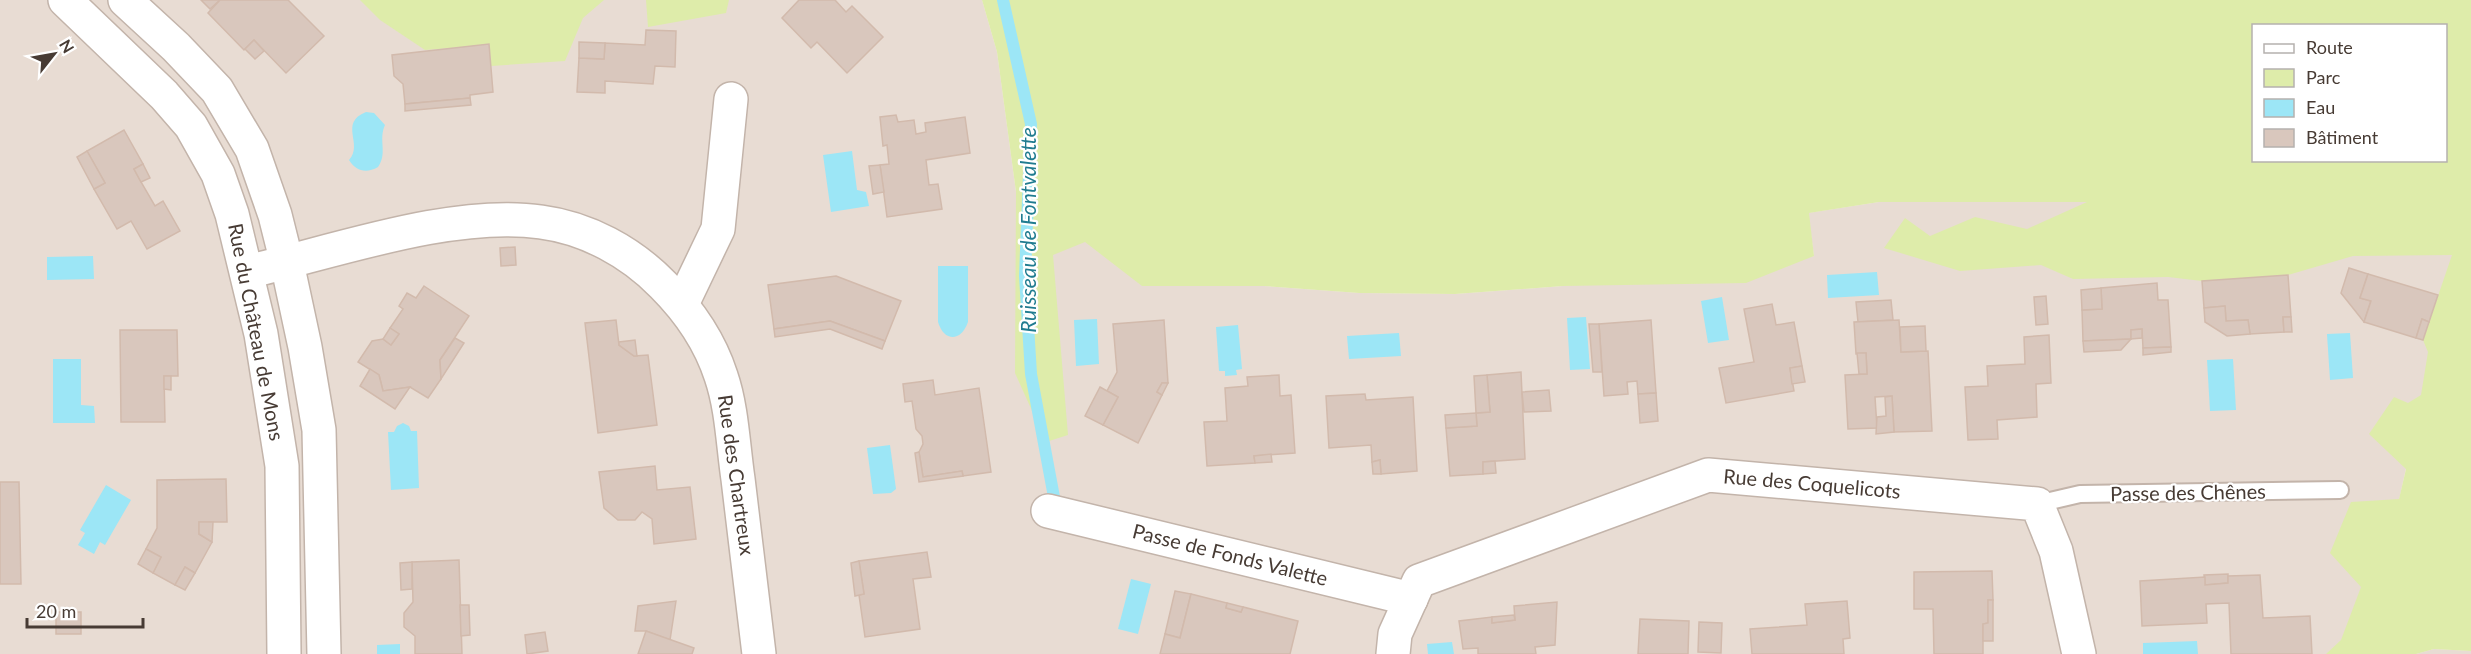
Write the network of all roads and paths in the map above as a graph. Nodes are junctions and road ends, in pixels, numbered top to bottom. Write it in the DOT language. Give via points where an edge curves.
graph roads {
  1 [pos="65,0"];
  2 [pos="126,0"];
  3 [pos="731,99"];
  4 [pos="288,263"];
  5 [pos="247,272"];
  6 [pos="682,304"];
  7 [pos="2340,490"];
  8 [pos="2037,504"];
  9 [pos="1048,511"];
  10 [pos="1411,599"];
  11 [pos="284,654"];
  12 [pos="324,654"];
  13 [pos="759,654"];
  14 [pos="1393,654"];
  15 [pos="2079,654"];
  1 -- 5 [label="street, Rue du Château de Mons" via="164,95 190,126 218,174"];
  2 -- 4 [label="street, Rue du Château de Mons" via="217,90 234,116 252,148"];
  3 -- 6 [label="street" via="718,229"];
  4 -- 5 [label="street, Rue des Chartreux"];
  4 -- 6 [label="street, Rue des Chartreux" via="458,223 540,222 576,230 612,245 648,270"];
  4 -- 12 [label="street, Rue du Château de Mons" via="319,430"];
  5 -- 11 [label="street, Rue du Château de Mons" via="282,466"];
  6 -- 13 [label="street, Rue des Chartreux" via="721,375 730,416"];
  7 -- 8 [label="lane, Passe des Chênes" via="2080,494"];
  8 -- 10 [label="street, Rue des Coquelicots" via="1708,475 1419,582"];
  8 -- 15 [label="street" via="2056,551"];
  9 -- 10 [label="street, Passe de Fonds Valette"];
  10 -- 14 [label="street, Rue des Coquelicots" via="1395,634"];
}
